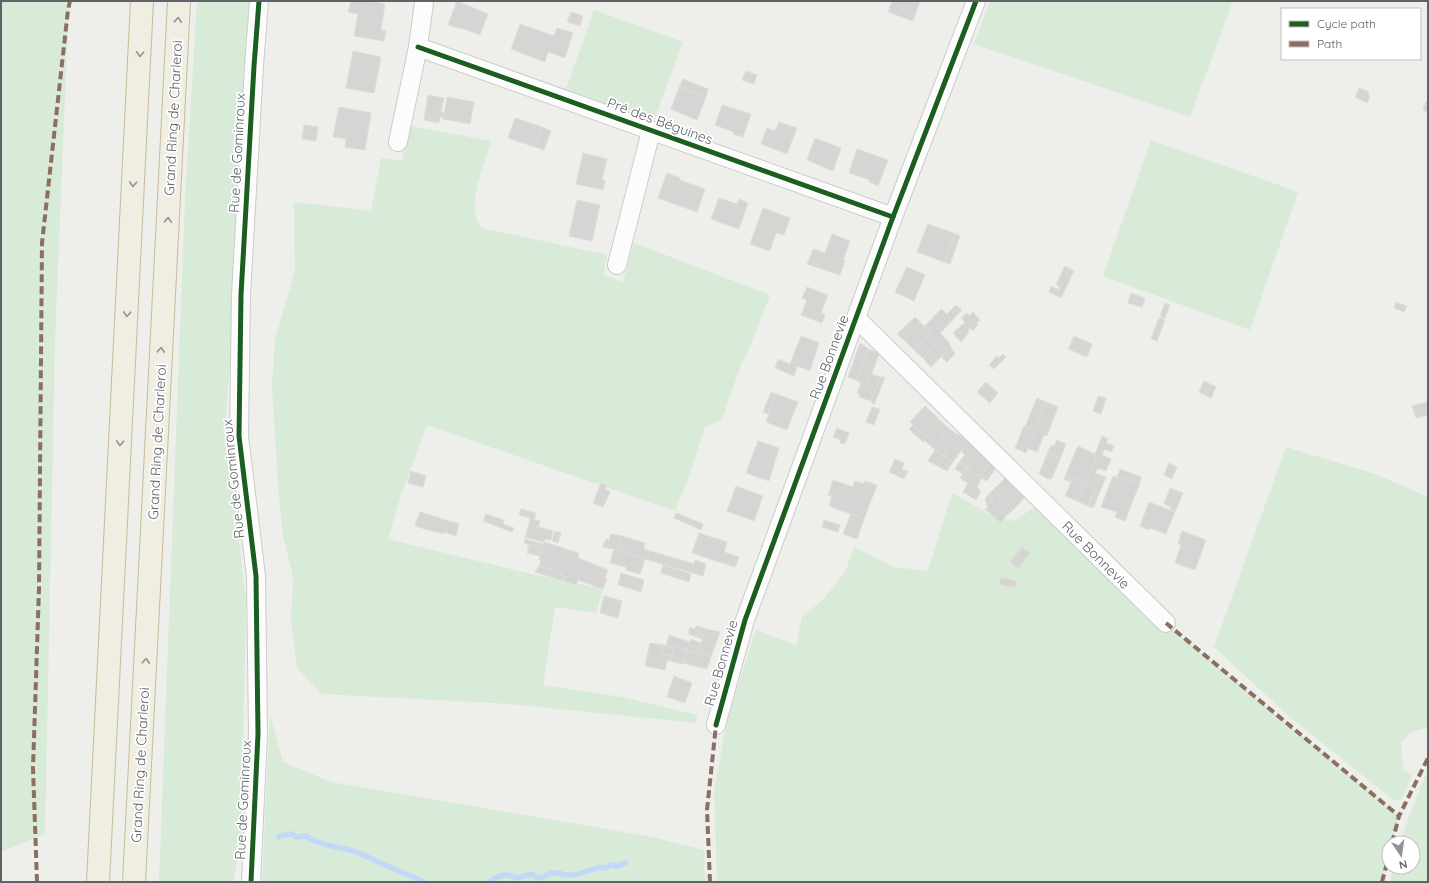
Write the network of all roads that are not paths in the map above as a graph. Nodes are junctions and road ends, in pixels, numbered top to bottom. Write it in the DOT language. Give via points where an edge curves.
graph roads {
  1 [pos="142,1"];
  2 [pos="179,1"];
  3 [pos="259,1"];
  4 [pos="976,1"];
  5 [pos="424,3"];
  6 [pos="418,47"];
  7 [pos="651,131"];
  8 [pos="398,142"];
  9 [pos="893,217"];
  10 [pos="617,264"];
  11 [pos="856,318"];
  12 [pos="1166,623"];
  13 [pos="716,725"];
  14 [pos="98,881"];
  15 [pos="134,882"];
  16 [pos="251,882"];
  1 -- 14 [label="highway, one-way"];
  15 -- 2 [label="highway, Grand Ring de Charleroi, one-way"];
  3 -- 16 [label="street, Rue de Gominroux" via="241,295 238,436 256,576 258,734"];
  4 -- 9 [label="street, Rue Bonnevie"];
  5 -- 6 [label="street"];
  6 -- 7 [label="street, Pré des Béguines"];
  6 -- 8 [label="street"];
  7 -- 9 [label="street, Pré des Béguines"];
  7 -- 10 [label="street, Pré des Béguines"];
  9 -- 11 [label="street, Rue Bonnevie"];
  11 -- 12 [label="street, Rue Bonnevie"];
  11 -- 13 [label="street, Rue Bonnevie" via="745,620"];
}
